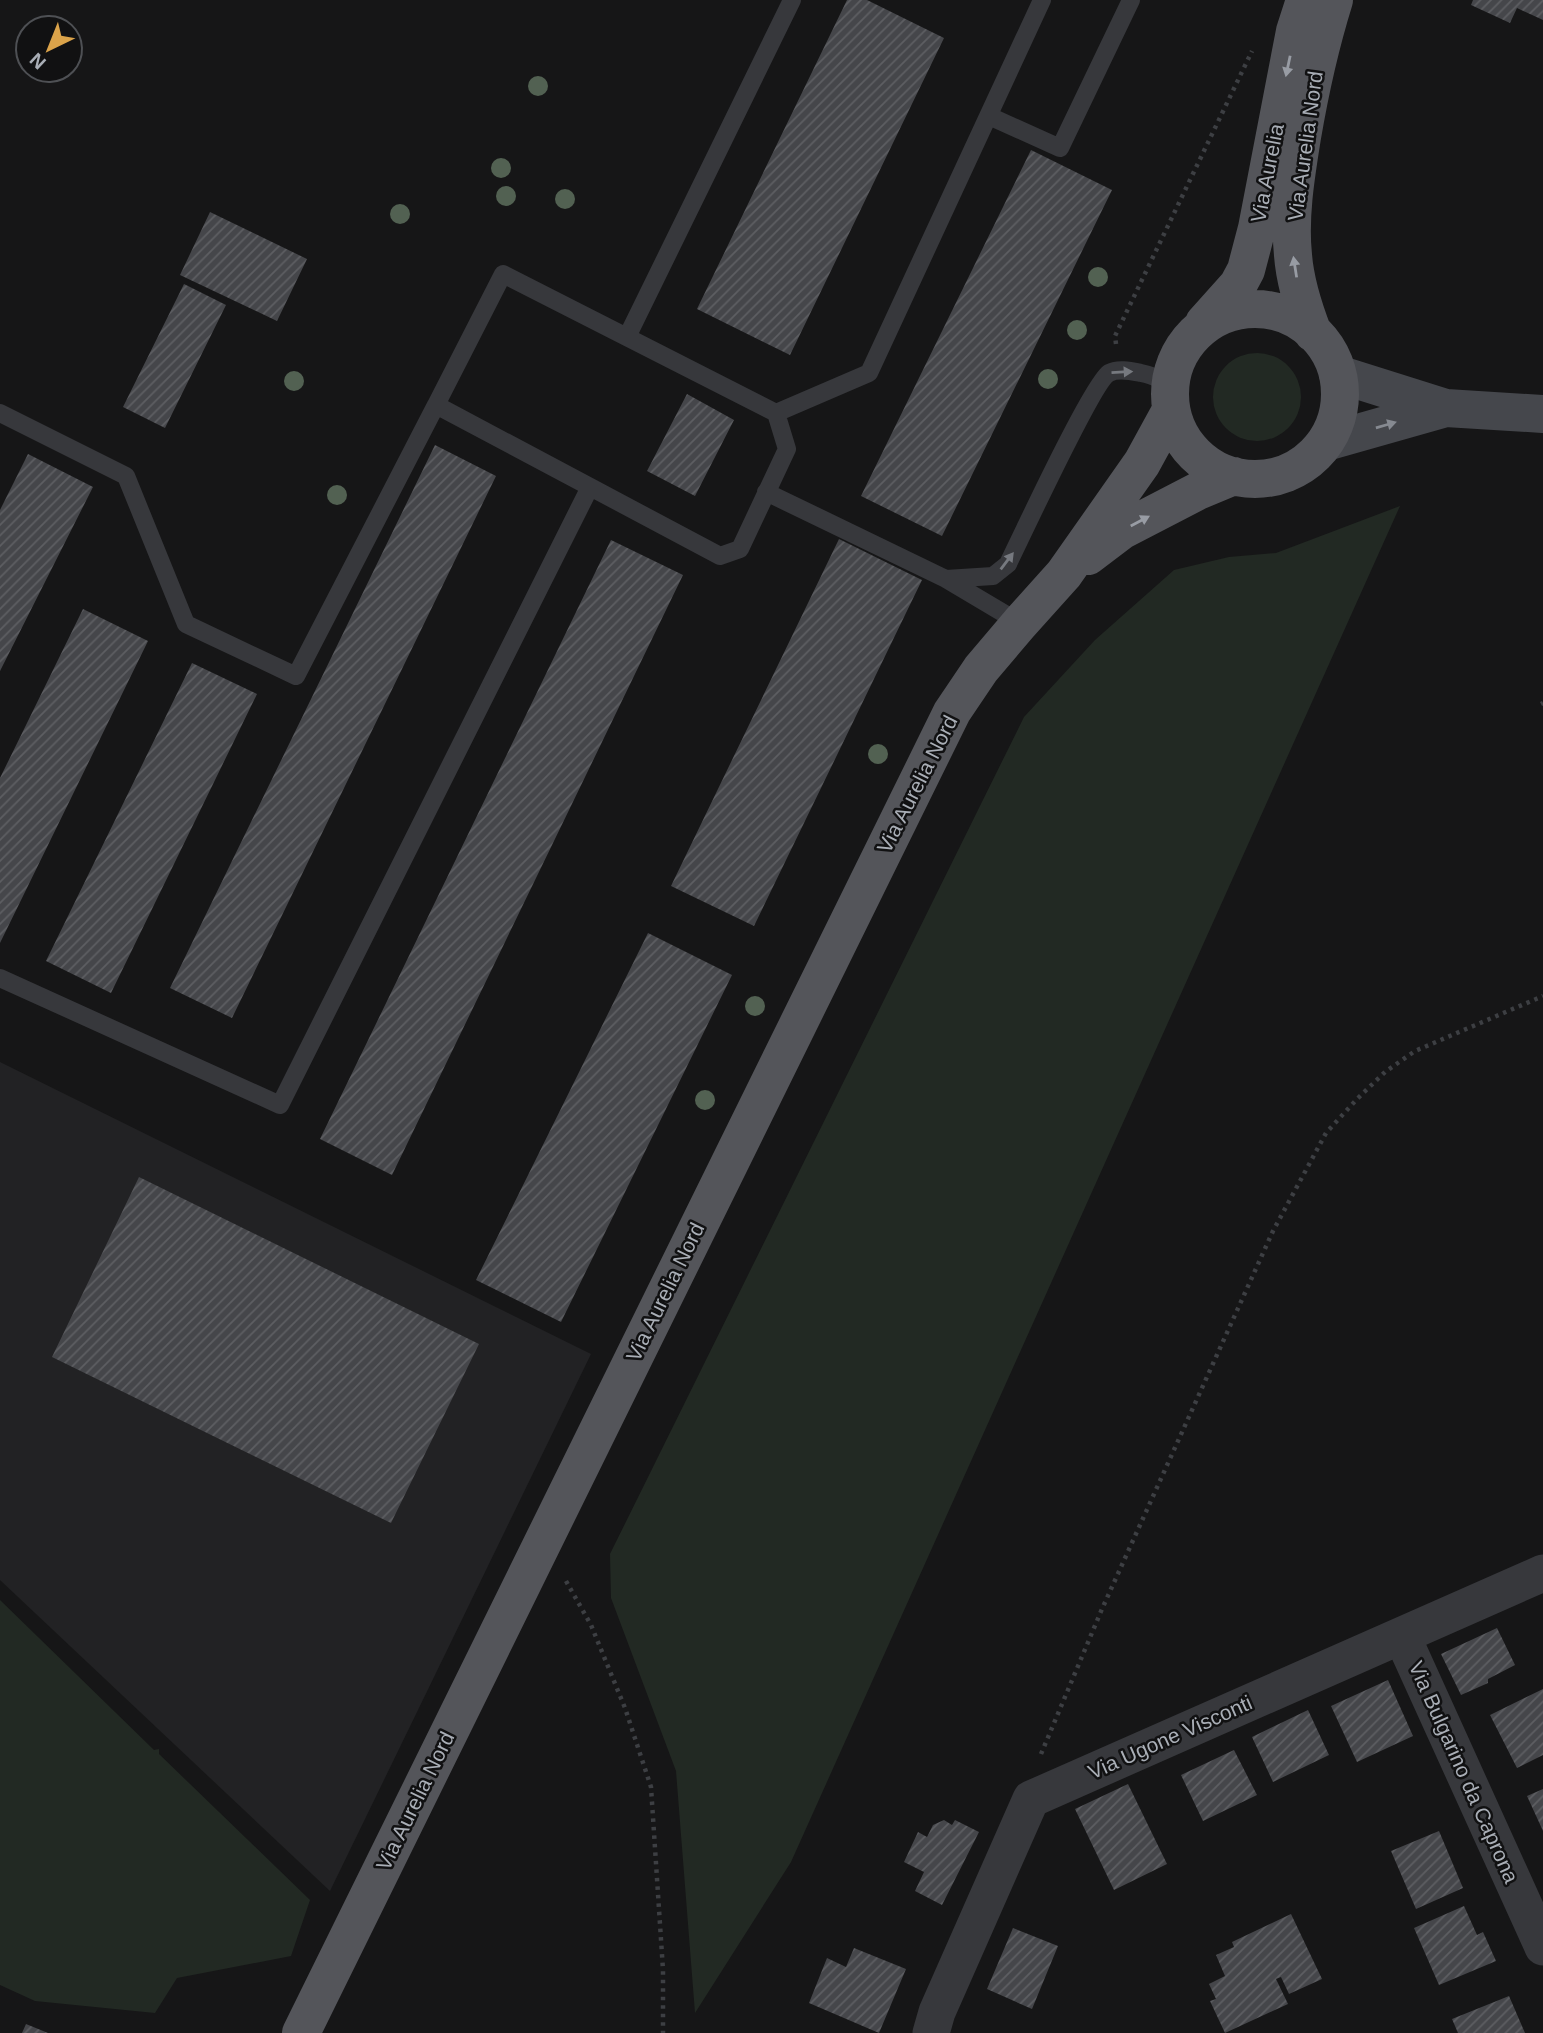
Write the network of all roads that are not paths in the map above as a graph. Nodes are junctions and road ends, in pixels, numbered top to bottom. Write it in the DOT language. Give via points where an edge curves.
graph roads {
  1 [pos="792,0"];
  2 [pos="1042,0"];
  3 [pos="1132,0"];
  4 [pos="1305,0"];
  5 [pos="1334,0"];
  6 [pos="989,116"];
  7 [pos="1197,331"];
  8 [pos="1314,332"];
  9 [pos="627,337"];
  10 [pos="1338,374"];
  11 [pos="1171,402"];
  12 [pos="436,405"];
  13 [pos="1446,408"];
  14 [pos="0,413"];
  15 [pos="776,413"];
  16 [pos="1543,414"];
  17 [pos="1326,442"];
  18 [pos="1234,476"];
  19 [pos="590,487"];
  20 [pos="766,492"];
  21 [pos="1064,574"];
  22 [pos="946,579"];
  23 [pos="1020,623"];
  24 [pos="0,978"];
  25 [pos="1543,1573"];
  26 [pos="1402,1636"];
  27 [pos="1543,1947"];
  28 [pos="302,2033"];
  29 [pos="931,2033"];
  1 -- 9 [label="lane"];
  2 -- 6 [label="lane"];
  3 -- 6 [label="lane" via="1060,148"];
  4 -- 7 [label="main road, Via Aurelia, one-way" via="1246,270"];
  8 -- 5 [label="main road, Via Aurelia Nord, one-way" via="1298,288 1294,209 1306,114"];
  6 -- 15 [label="lane" via="869,373"];
  7 -- 8 [label="main road" via="1213,319 1250,308 1289,317"];
  7 -- 11 [label="main road" via="1176,361"];
  8 -- 10 [label="main road"];
  9 -- 12 [label="lane" via="503,274"];
  9 -- 15 [label="lane"];
  10 -- 13 [label="main road"];
  10 -- 17 [label="main road" via="1337,419"];
  11 -- 18 [label="main road" via="1176,425 1193,452"];
  11 -- 21 [label="main road, Via Aurelia Nord" via="1142,463"];
  22 -- 11 [label="lane, one-way" via="993,576 1008,564 1101,380 1109,373 1119,370 1162,380"];
  12 -- 14 [label="lane" via="296,676 186,624 126,476"];
  12 -- 19 [label="lane"];
  13 -- 16 [label="main road"];
  17 -- 13 [label="main road, one-way"];
  15 -- 20 [label="lane" via="787,449"];
  17 -- 18 [label="main road" via="1301,466 1286,473 1252,479"];
  21 -- 18 [label="main road, Via Aurelia Nord, one-way" via="1121,531"];
  19 -- 20 [label="lane" via="720,556 740,549"];
  19 -- 24 [label="lane" via="280,1105"];
  20 -- 22 [label="lane"];
  21 -- 23 [label="main road, Via Aurelia Nord"];
  22 -- 23 [label="lane"];
  23 -- 28 [label="main road, Via Aurelia Nord" via="953,712"];
  25 -- 26 [label="street, Via Ugone Visconti"];
  26 -- 27 [label="street, Via Bulgarino da Caprona"];
  26 -- 29 [label="street, Via Ugone Visconti" via="1031,1799 936,2012"];
}
